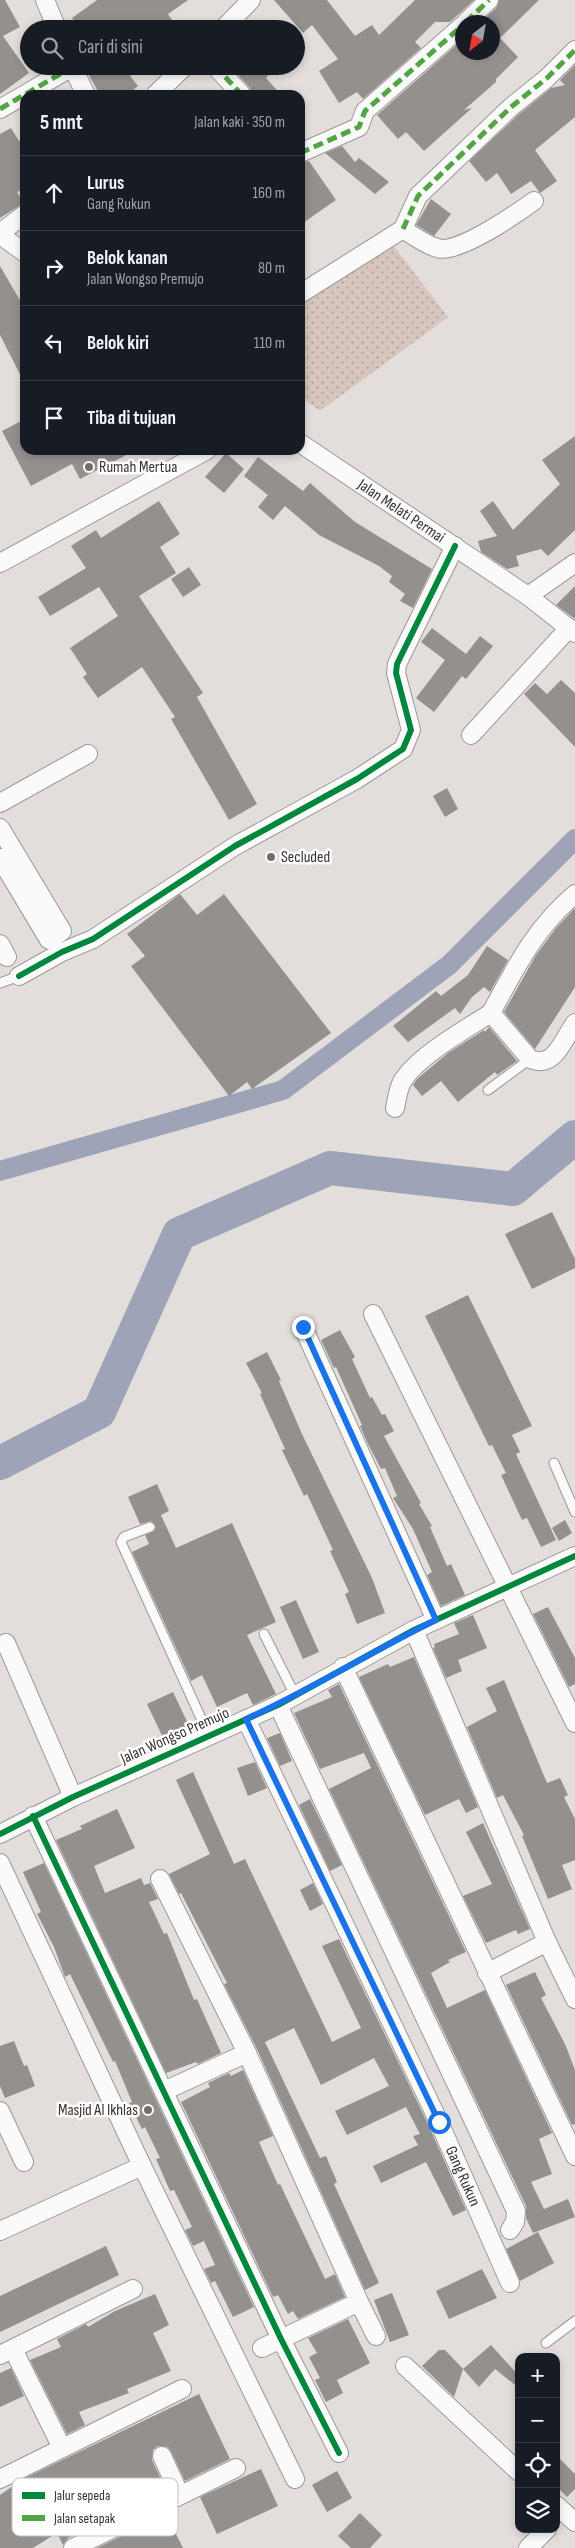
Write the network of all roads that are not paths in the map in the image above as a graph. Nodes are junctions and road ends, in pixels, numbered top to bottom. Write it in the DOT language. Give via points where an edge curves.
graph roads {
  1 [pos="45,0"];
  2 [pos="251,0"];
  3 [pos="490,0"];
  4 [pos="474,15"];
  5 [pos="53,20"];
  6 [pos="232,20"];
  7 [pos="455,32"];
  8 [pos="575,50"];
  9 [pos="57,75"];
  10 [pos="76,75"];
  11 [pos="176,75"];
  12 [pos="223,75"];
  13 [pos="32,90"];
  14 [pos="84,90"];
  15 [pos="160,90"];
  16 [pos="237,90"];
  17 [pos="20,97"];
  18 [pos="0,109"];
  19 [pos="305,152"];
  20 [pos="534,201"];
  21 [pos="20,218"];
  22 [pos="403,229"];
  23 [pos="0,234"];
  24 [pos="20,249"];
  25 [pos="305,291"];
  26 [pos="305,446"];
  27 [pos="198,455"];
  28 [pos="455,546"];
  29 [pos="0,562"];
  30 [pos="575,563"];
  31 [pos="528,596"];
  32 [pos="572,630"];
  33 [pos="471,735"];
  34 [pos="88,754"];
  35 [pos="0,803"];
  36 [pos="0,828"];
  37 [pos="0,858"];
  38 [pos="575,894"];
  39 [pos="19,976"];
  40 [pos="0,983"];
  41 [pos="491,1013"];
  42 [pos="575,1023"];
  43 [pos="530,1058"];
  44 [pos="488,1090"];
  45 [pos="395,1108"];
  46 [pos="373,1314"];
  47 [pos="303,1327"];
  48 [pos="554,1463"];
  49 [pos="575,1512"];
  50 [pos="150,1527"];
  51 [pos="575,1556"];
  52 [pos="508,1588"];
  53 [pos="436,1620"];
  54 [pos="414,1630"];
  55 [pos="264,1634"];
  56 [pos="6,1642"];
  57 [pos="343,1667"];
  58 [pos="295,1695"];
  59 [pos="278,1705"];
  60 [pos="246,1719"];
  61 [pos="575,1723"];
  62 [pos="209,1736"];
  63 [pos="73,1797"];
  64 [pos="33,1816"];
  65 [pos="0,1834"];
  66 [pos="0,1863"];
  67 [pos="160,1879"];
  68 [pos="547,1942"];
  69 [pos="487,1973"];
  70 [pos="575,1999"];
  71 [pos="247,2053"];
  72 [pos="164,2091"];
  73 [pos="0,2111"];
  74 [pos="575,2156"];
  75 [pos="24,2162"];
  76 [pos="142,2166"];
  77 [pos="510,2230"];
  78 [pos="0,2232"];
  79 [pos="510,2283"];
  80 [pos="134,2290"];
  81 [pos="359,2302"];
  82 [pos="575,2322"];
  83 [pos="376,2336"];
  84 [pos="281,2339"];
  85 [pos="546,2343"];
  86 [pos="262,2348"];
  87 [pos="7,2352"];
  88 [pos="405,2366"];
  89 [pos="182,2389"];
  90 [pos="62,2448"];
  91 [pos="339,2453"];
  92 [pos="162,2456"];
  93 [pos="236,2468"];
  94 [pos="515,2469"];
  95 [pos="172,2478"];
  96 [pos="0,2479"];
  97 [pos="295,2479"];
  98 [pos="178,2491"];
  99 [pos="180,2495"];
  100 [pos="543,2533"];
  101 [pos="97,2536"];
  102 [pos="73,2548"];
  103 [pos="528,2548"];
  1 -- 5 [label="street"];
  2 -- 6 [label="street"];
  3 -- 4 [label="street"];
  7 -- 19 [label="street" via="366,111 360,127"];
  8 -- 22 [label="street" via="547,78 511,106 418,196"];
  9 -- 13 [label="street"];
  10 -- 14 [label="street"];
  11 -- 15 [label="street"];
  12 -- 16 [label="street"];
  17 -- 18 [label="street"];
  20 -- 22 [label="street" via="453,248 438,249"];
  21 -- 23 [label="street"];
  22 -- 25 [label="street"];
  23 -- 24 [label="street"];
  26 -- 28 [label="street, Jalan Melati Permai"];
  27 -- 29 [label="street"];
  28 -- 31 [label="street, Jalan Melati Permai"];
  28 -- 39 [label="street" via="398,664 396,673 411,730 403,749 357,779 235,846 93,939"];
  30 -- 31 [label="street"];
  31 -- 32 [label="street, Jalan Melati Permai"];
  32 -- 33 [label="street"];
  34 -- 35 [label="street"];
  36 -- 37 [label="street" via="62,932 50,940"];
  38 -- 41 [label="street" via="556,910 530,942"];
  39 -- 40 [label="lane"];
  41 -- 43 [label="street"];
  41 -- 45 [label="street" via="412,1069 402,1082"];
  42 -- 43 [label="street" via="552,1058 545,1062"];
  43 -- 44 [label="lane"];
  46 -- 52 [label="street"];
  47 -- 53 [label="street"];
  48 -- 49 [label="lane"];
  50 -- 62 [label="lane" via="124,1537 121,1542"];
  51 -- 52 [label="street, Jalan Wongso Premujo"];
  52 -- 53 [label="street, Jalan Wongso Premujo"];
  52 -- 61 [label="street"];
  53 -- 54 [label="street, Jalan Wongso Premujo"];
  54 -- 57 [label="street, Jalan Wongso Premujo"];
  54 -- 68 [label="street"];
  55 -- 58 [label="lane"];
  56 -- 63 [label="street"];
  57 -- 58 [label="street, Jalan Wongso Premujo"];
  57 -- 69 [label="street"];
  58 -- 59 [label="street, Jalan Wongso Premujo"];
  59 -- 60 [label="street, Jalan Wongso Premujo"];
  59 -- 77 [label="street" via="516,2211"];
  60 -- 62 [label="street, Jalan Wongso Premujo"];
  60 -- 79 [label="street, Gang Rukun" via="439,2122"];
  62 -- 63 [label="street, Jalan Wongso Premujo"];
  63 -- 64 [label="street, Jalan Wongso Premujo"];
  64 -- 65 [label="street, Jalan Wongso Premujo"];
  64 -- 72 [label="street"];
  66 -- 76 [label="street"];
  67 -- 71 [label="street"];
  68 -- 69 [label="street"];
  68 -- 70 [label="street"];
  69 -- 74 [label="street"];
  71 -- 72 [label="street"];
  71 -- 81 [label="street"];
  72 -- 84 [label="street"];
  73 -- 75 [label="street"];
  76 -- 78 [label="street"];
  76 -- 97 [label="street"];
  80 -- 87 [label="street"];
  81 -- 83 [label="street"];
  81 -- 84 [label="street"];
  82 -- 85 [label="lane"];
  84 -- 86 [label="street"];
  84 -- 91 [label="street"];
  87 -- 90 [label="street"];
  88 -- 94 [label="street"];
  89 -- 90 [label="street"];
  90 -- 96 [label="street"];
  92 -- 95 [label="street"];
  93 -- 99 [label="street"];
  98 -- 99 [label="street"];
  100 -- 103 [label="street"];
  101 -- 102 [label="street"];
}
